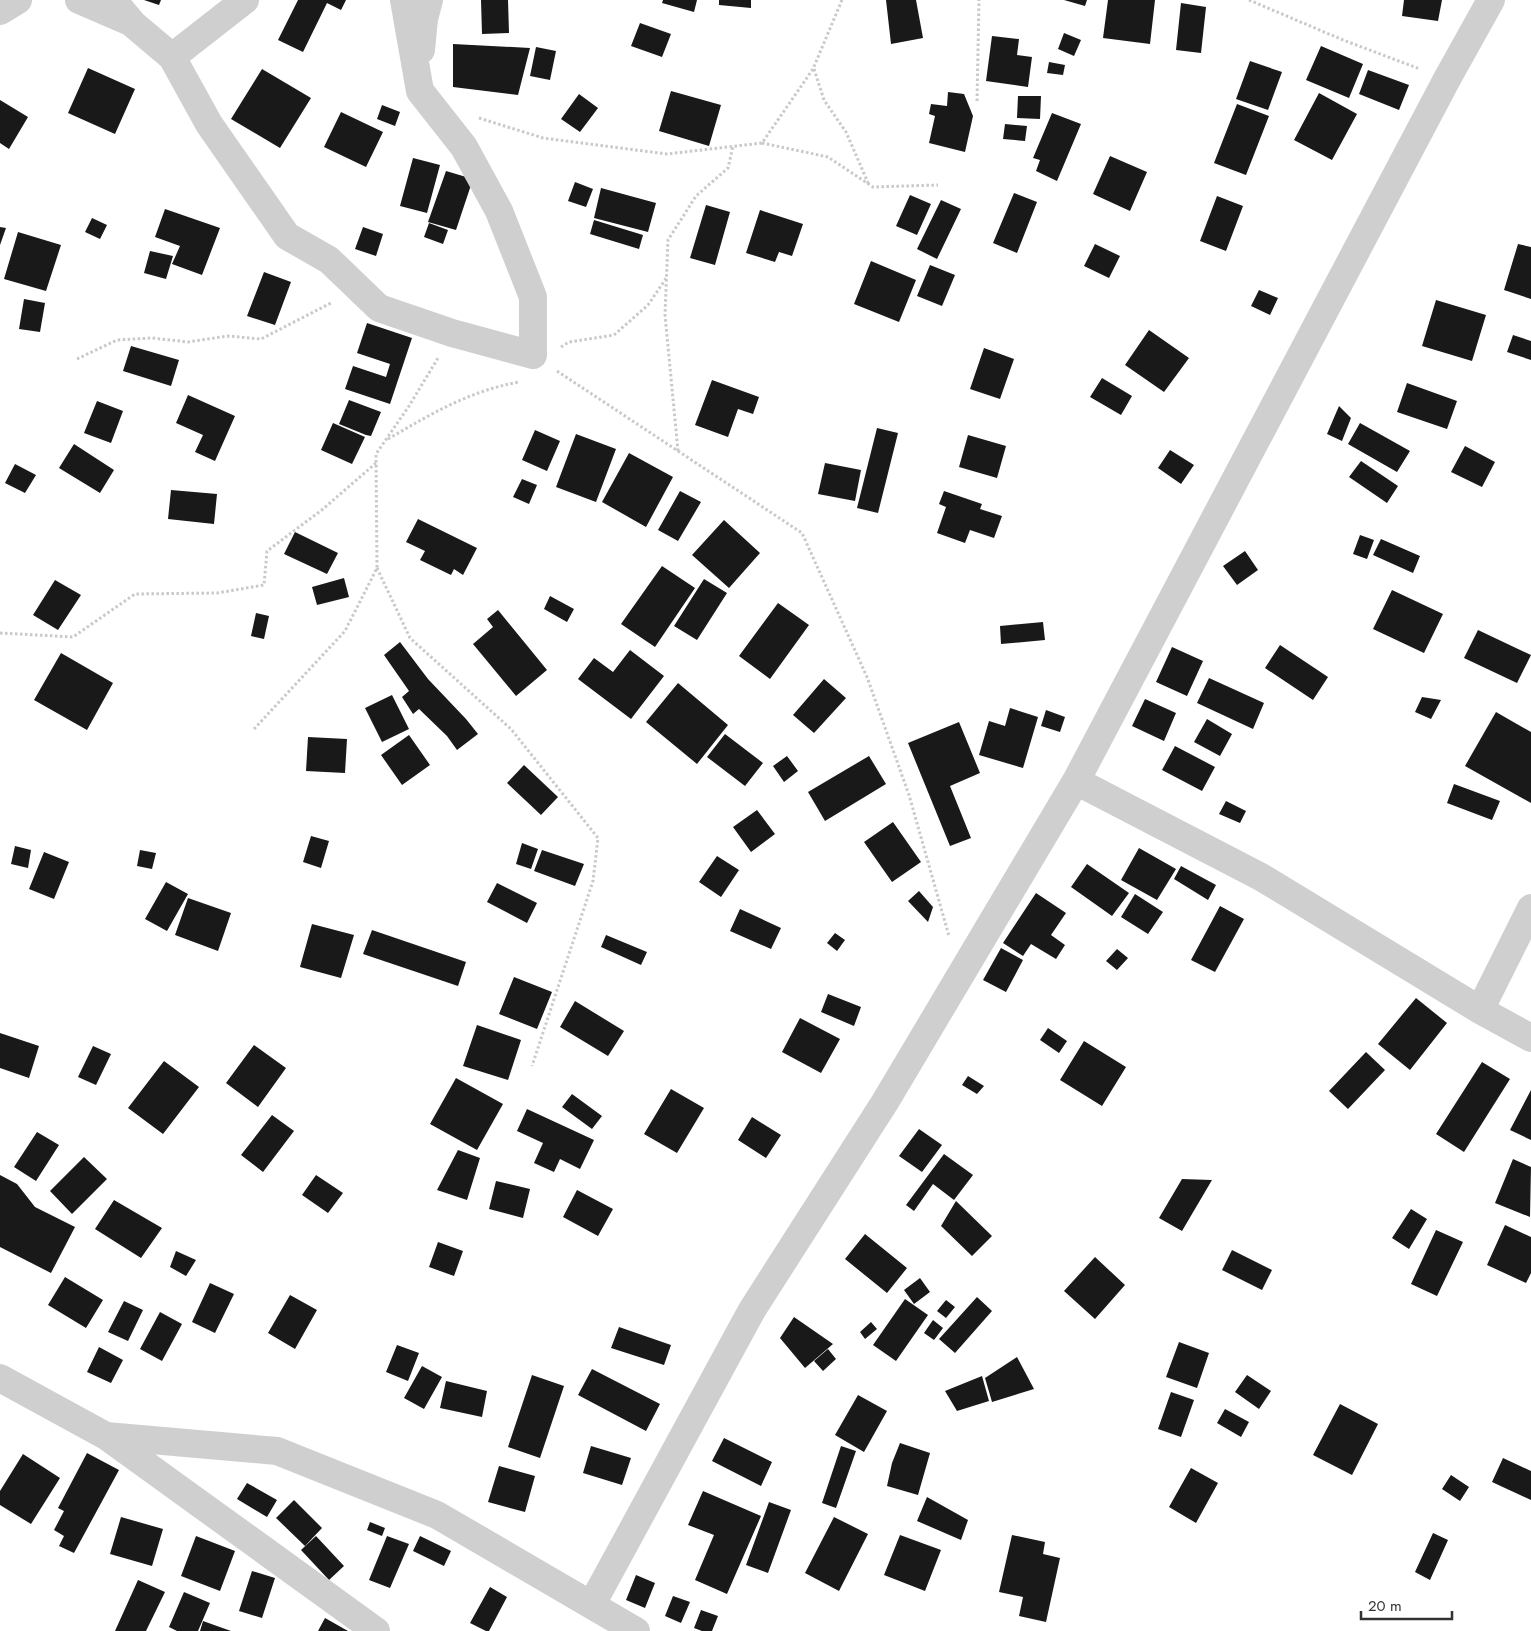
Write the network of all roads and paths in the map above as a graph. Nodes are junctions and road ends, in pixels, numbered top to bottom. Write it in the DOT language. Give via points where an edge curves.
graph roads {
  1 [pos="18,0"];
  2 [pos="79,0"];
  3 [pos="113,0"];
  4 [pos="245,0"];
  5 [pos="404,0"];
  6 [pos="429,0"];
  7 [pos="842,0"];
  8 [pos="979,0"];
  9 [pos="1249,0"];
  10 [pos="1491,0"];
  11 [pos="0,11"];
  12 [pos="133,24"];
  13 [pos="172,56"];
  14 [pos="813,69"];
  15 [pos="418,77"];
  16 [pos="1447,79"];
  17 [pos="977,101"];
  18 [pos="476,117"];
  19 [pos="762,143"];
  20 [pos="733,146"];
  21 [pos="869,185"];
  22 [pos="938,185"];
  23 [pos="667,276"];
  24 [pos="359,289"];
  25 [pos="452,333"];
  26 [pos="537,358"];
  27 [pos="77,359"];
  28 [pos="562,375"];
  29 [pos="554,376"];
  30 [pos="527,381"];
  31 [pos="387,439"];
  32 [pos="678,451"];
  33 [pos="377,463"];
  34 [pos="377,568"];
  35 [pos="0,633"];
  36 [pos="254,729"];
  37 [pos="1076,781"];
  38 [pos="1531,908"];
  39 [pos="960,976"];
  40 [pos="1480,1010"];
  41 [pos="1531,1038"];
  42 [pos="532,1066"];
  43 [pos="0,1378"];
  44 [pos="106,1436"];
  45 [pos="592,1604"];
  46 [pos="376,1631"];
  47 [pos="636,1631"];
  1 -- 11 [label="street"];
  2 -- 12 [label="street"];
  3 -- 12 [label="street"];
  4 -- 13 [label="street"];
  5 -- 15 [label="street"];
  6 -- 15 [label="street"];
  7 -- 14 [label="path"];
  8 -- 17 [label="path"];
  9 -- 16 [label="path"];
  10 -- 16 [label="street"];
  12 -- 13 [label="street"];
  13 -- 24 [label="street" via="210,124 287,236 329,260"];
  14 -- 19 [label="path"];
  14 -- 21 [label="path" via="824,100 846,132"];
  15 -- 26 [label="street" via="420,91 464,147 498,211 533,297"];
  16 -- 37 [label="street"];
  18 -- 20 [label="path" via="543,138 667,154"];
  19 -- 20 [label="path"];
  19 -- 21 [label="path" via="828,157"];
  20 -- 23 [label="path" via="728,168 696,196 668,240"];
  21 -- 22 [label="path" via="873,188"];
  23 -- 26 [label="path" via="648,305 614,335 570,342"];
  23 -- 32 [label="path" via="665,316"];
  24 -- 25 [label="street" via="379,308"];
  24 -- 27 [label="path" via="260,339 228,336 188,342 152,338 117,340"];
  25 -- 26 [label="street"];
  25 -- 31 [label="path"];
  26 -- 28 [label="path"];
  28 -- 29 [label="path"];
  28 -- 32 [label="path"];
  30 -- 31 [label="path" via="500,386 447,405"];
  31 -- 33 [label="path" via="376,454"];
  32 -- 39 [label="path" via="802,533 867,677 906,786"];
  33 -- 34 [label="path"];
  33 -- 35 [label="path" via="267,551 264,586 217,594 135,594 73,637"];
  34 -- 36 [label="path" via="345,632"];
  34 -- 42 [label="path" via="410,638 510,729 598,838 593,881"];
  37 -- 39 [label="street"];
  37 -- 40 [label="street" via="1261,877"];
  38 -- 40 [label="street"];
  39 -- 45 [label="street" via="885,1102 752,1310"];
  40 -- 41 [label="street"];
  43 -- 44 [label="street"];
  44 -- 45 [label="street" via="277,1451 437,1515"];
  44 -- 46 [label="street"];
  45 -- 47 [label="street"];
}
